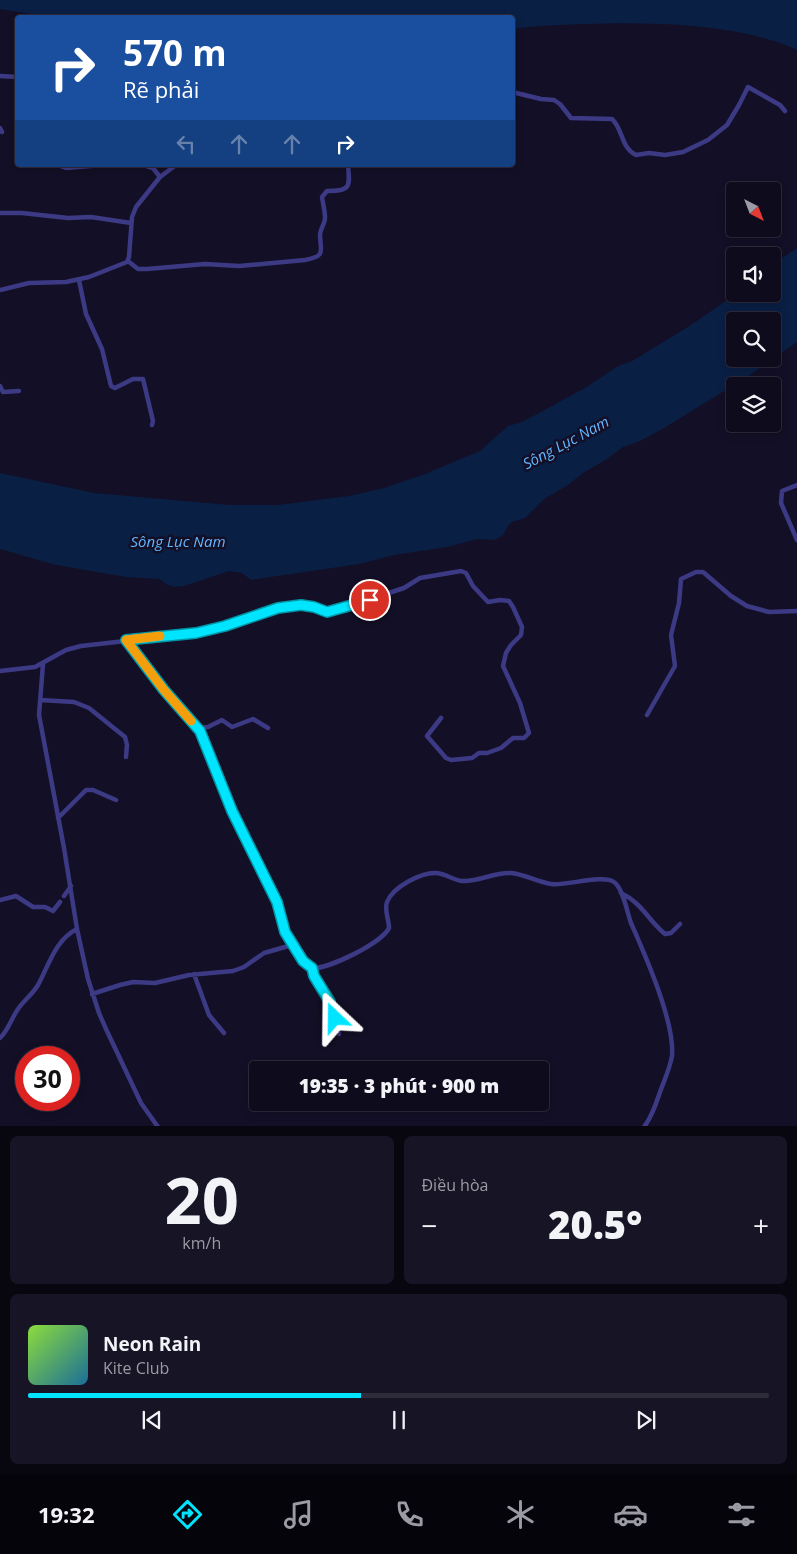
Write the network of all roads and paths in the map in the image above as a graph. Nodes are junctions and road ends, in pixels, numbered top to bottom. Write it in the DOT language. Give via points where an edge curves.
graph roads {
  1 [pos="0,76"];
  2 [pos="15,77"];
  3 [pos="515,93"];
  4 [pos="785,111"];
  5 [pos="63,167"];
  6 [pos="78,167"];
  7 [pos="150,167"];
  8 [pos="173,167"];
  9 [pos="348,167"];
  10 [pos="160,177"];
  11 [pos="0,213"];
  12 [pos="131,223"];
  13 [pos="128,261"];
  14 [pos="79,280"];
  15 [pos="0,290"];
  16 [pos="0,386"];
  17 [pos="19,391"];
  18 [pos="152,425"];
  19 [pos="797,485"];
  20 [pos="797,540"];
  21 [pos="797,611"];
  22 [pos="126,640"];
  23 [pos="44,664"];
  24 [pos="0,672"];
  25 [pos="40,700"];
  26 [pos="647,715"];
  27 [pos="441,718"];
  28 [pos="198,728"];
  29 [pos="268,728"];
  30 [pos="126,757"];
  31 [pos="116,800"];
  32 [pos="58,818"];
  33 [pos="71,886"];
  34 [pos="621,893"];
  35 [pos="64,896"];
  36 [pos="0,900"];
  37 [pos="60,902"];
  38 [pos="680,924"];
  39 [pos="77,930"];
  40 [pos="292,945"];
  41 [pos="312,968"];
  42 [pos="194,974"];
  43 [pos="92,994"];
  44 [pos="224,1033"];
  45 [pos="339,1034"];
  46 [pos="0,1038"];
  47 [pos="158,1126"];
  48 [pos="644,1126"];
  1 -- 2 [label="street"];
  3 -- 4 [label="street" via="554,100 571,118 612,119 627,148 636,155 682,152 708,140 726,125 748,87"];
  5 -- 6 [label="street"];
  7 -- 10 [label="street"];
  8 -- 10 [label="street"];
  9 -- 13 [label="street" via="348,187 342,191 327,191 322,197 325,219 320,234 322,250 314,258 239,266 205,264 147,269 138,269"];
  10 -- 12 [label="street" via="138,204"];
  11 -- 12 [label="street" via="91,217"];
  12 -- 13 [label="street"];
  13 -- 14 [label="street"];
  14 -- 15 [label="street" via="30,283"];
  14 -- 18 [label="street" via="84,308 102,349 111,386 115,388 133,379 143,379"];
  16 -- 17 [label="street" via="3,392"];
  19 -- 20 [label="street" via="782,491 780,500"];
  21 -- 26 [label="street" via="769,612 747,606 703,572 682,579 671,635 675,666"];
  22 -- 23 [label="street" via="72,648"];
  22 -- 27 [label="street" via="196,633 292,606 337,610 404,588 420,578 463,571 488,602 506,600 511,603 522,627 521,636 506,653 503,666 529,733 487,753 451,760 427,736"];
  22 -- 28 [label="street"];
  23 -- 24 [label="street"];
  23 -- 25 [label="street"];
  25 -- 30 [label="street" via="74,702 89,708 124,737"];
  25 -- 32 [label="street" via="40,723"];
  28 -- 29 [label="street" via="222,720 235,727 253,719"];
  28 -- 40 [label="street" via="246,840 277,902"];
  31 -- 32 [label="street" via="86,790"];
  32 -- 33 [label="street"];
  33 -- 35 [label="street"];
  33 -- 39 [label="street"];
  34 -- 38 [label="street" via="635,901 665,934"];
  34 -- 41 [label="street" via="617,884 607,879 551,884 510,873 465,881 438,873 422,874 406,882 388,900 389,928 383,936 323,968"];
  34 -- 48 [label="street" via="666,1016 672,1050 670,1064"];
  36 -- 37 [label="street" via="16,896 33,907 53,911"];
  39 -- 43 [label="street"];
  39 -- 46 [label="street" via="57,946 36,987"];
  40 -- 41 [label="street"];
  40 -- 42 [label="street" via="264,953 236,970"];
  41 -- 45 [label="street" via="330,1002"];
  42 -- 43 [label="street" via="154,982 133,982"];
  42 -- 44 [label="street" via="209,1015"];
  43 -- 47 [label="street" via="141,1103"];
}
